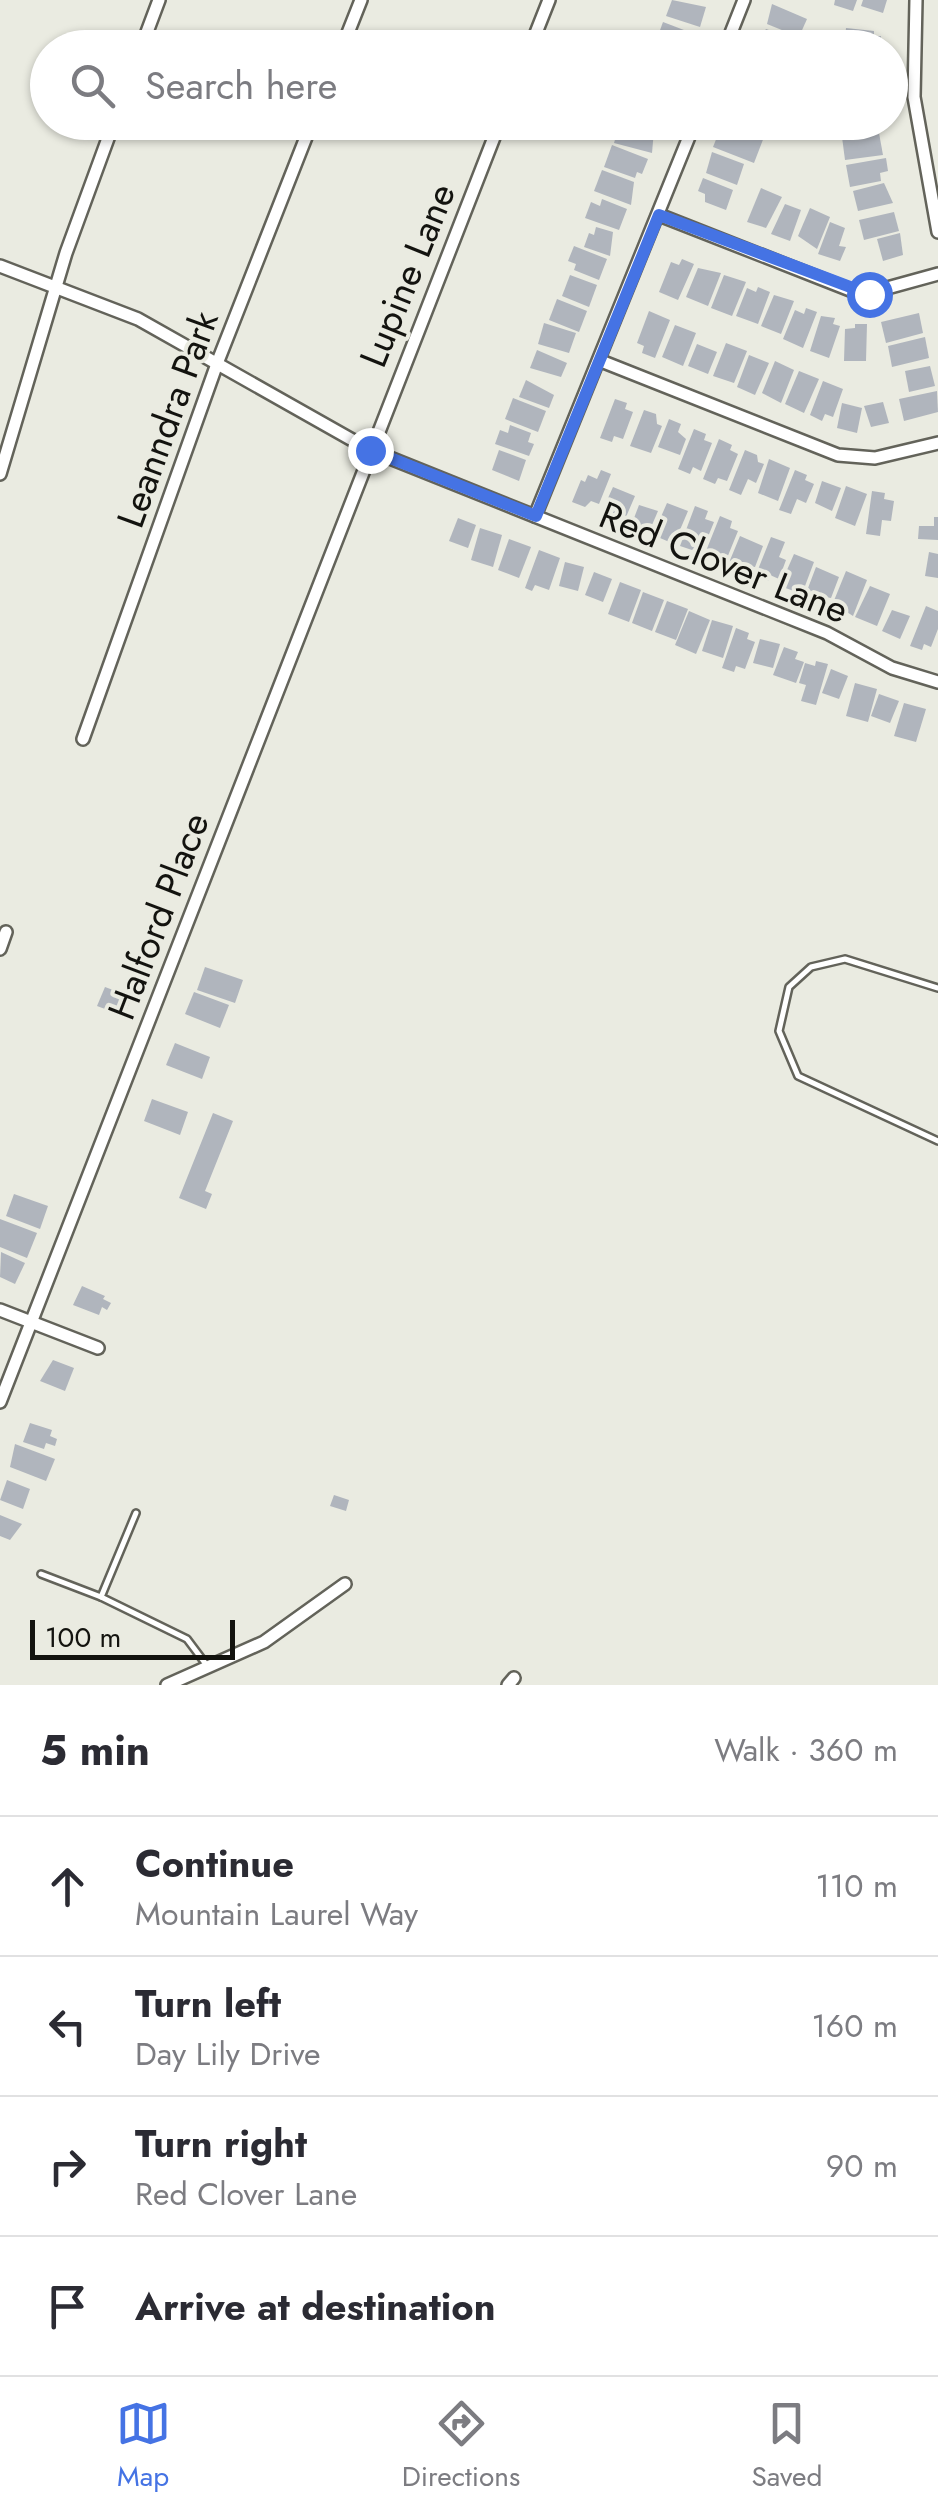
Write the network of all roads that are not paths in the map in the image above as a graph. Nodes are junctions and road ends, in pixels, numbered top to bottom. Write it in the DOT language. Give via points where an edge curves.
graph roads {
  1 [pos="159,0"];
  2 [pos="361,0"];
  3 [pos="549,0"];
  4 [pos="744,0"];
  5 [pos="916,0"];
  6 [pos="148,30"];
  7 [pos="349,30"];
  8 [pos="537,30"];
  9 [pos="732,30"];
  10 [pos="107,140"];
  11 [pos="305,140"];
  12 [pos="493,140"];
  13 [pos="689,140"];
  14 [pos="659,215"];
  15 [pos="938,232"];
  16 [pos="0,266"];
  17 [pos="938,274"];
  18 [pos="59,287"];
  19 [pos="601,360"];
  20 [pos="218,361"];
  21 [pos="938,443"];
  22 [pos="370,450"];
  23 [pos="0,474"];
  24 [pos="536,516"];
  25 [pos="938,682"];
  26 [pos="83,739"];
  27 [pos="6,932"];
  28 [pos="0,949"];
  29 [pos="938,988"];
  30 [pos="938,1141"];
  31 [pos="0,1310"];
  32 [pos="33,1322"];
  33 [pos="98,1348"];
  34 [pos="0,1402"];
  35 [pos="136,1513"];
  36 [pos="40,1574"];
  37 [pos="345,1584"];
  38 [pos="101,1598"];
  39 [pos="210,1669"];
  40 [pos="167,1685"];
  1 -- 6 [label="street"];
  2 -- 7 [label="street"];
  3 -- 8 [label="street"];
  4 -- 9 [label="street"];
  5 -- 15 [label="street" via="914,97"];
  10 -- 18 [label="street"];
  11 -- 20 [label="street, Leanndra Park"];
  12 -- 22 [label="street, Lupine Lane"];
  13 -- 14 [label="street"];
  14 -- 17 [label="street" via="850,290 869,294"];
  14 -- 19 [label="street"];
  16 -- 18 [label="street, Red Clover Lane"];
  18 -- 20 [label="street, Red Clover Lane"];
  18 -- 23 [label="street"];
  19 -- 21 [label="street" via="838,455 875,458"];
  19 -- 24 [label="street"];
  20 -- 22 [label="street, Red Clover Lane"];
  20 -- 26 [label="street, Leanndra Park"];
  22 -- 24 [label="street, Red Clover Lane"];
  22 -- 32 [label="street, Halford Place"];
  24 -- 25 [label="street, Red Clover Lane"];
  27 -- 28 [label="street"];
  29 -- 30 [label="lane" via="845,959 811,967 789,987 778,1031 798,1076"];
  31 -- 32 [label="street"];
  32 -- 33 [label="street"];
  32 -- 34 [label="street, Halford Place"];
  35 -- 38 [label="lane"];
  36 -- 38 [label="lane"];
  37 -- 39 [label="street" via="264,1642"];
  38 -- 39 [label="lane" via="186,1639"];
  39 -- 40 [label="street"];
}
